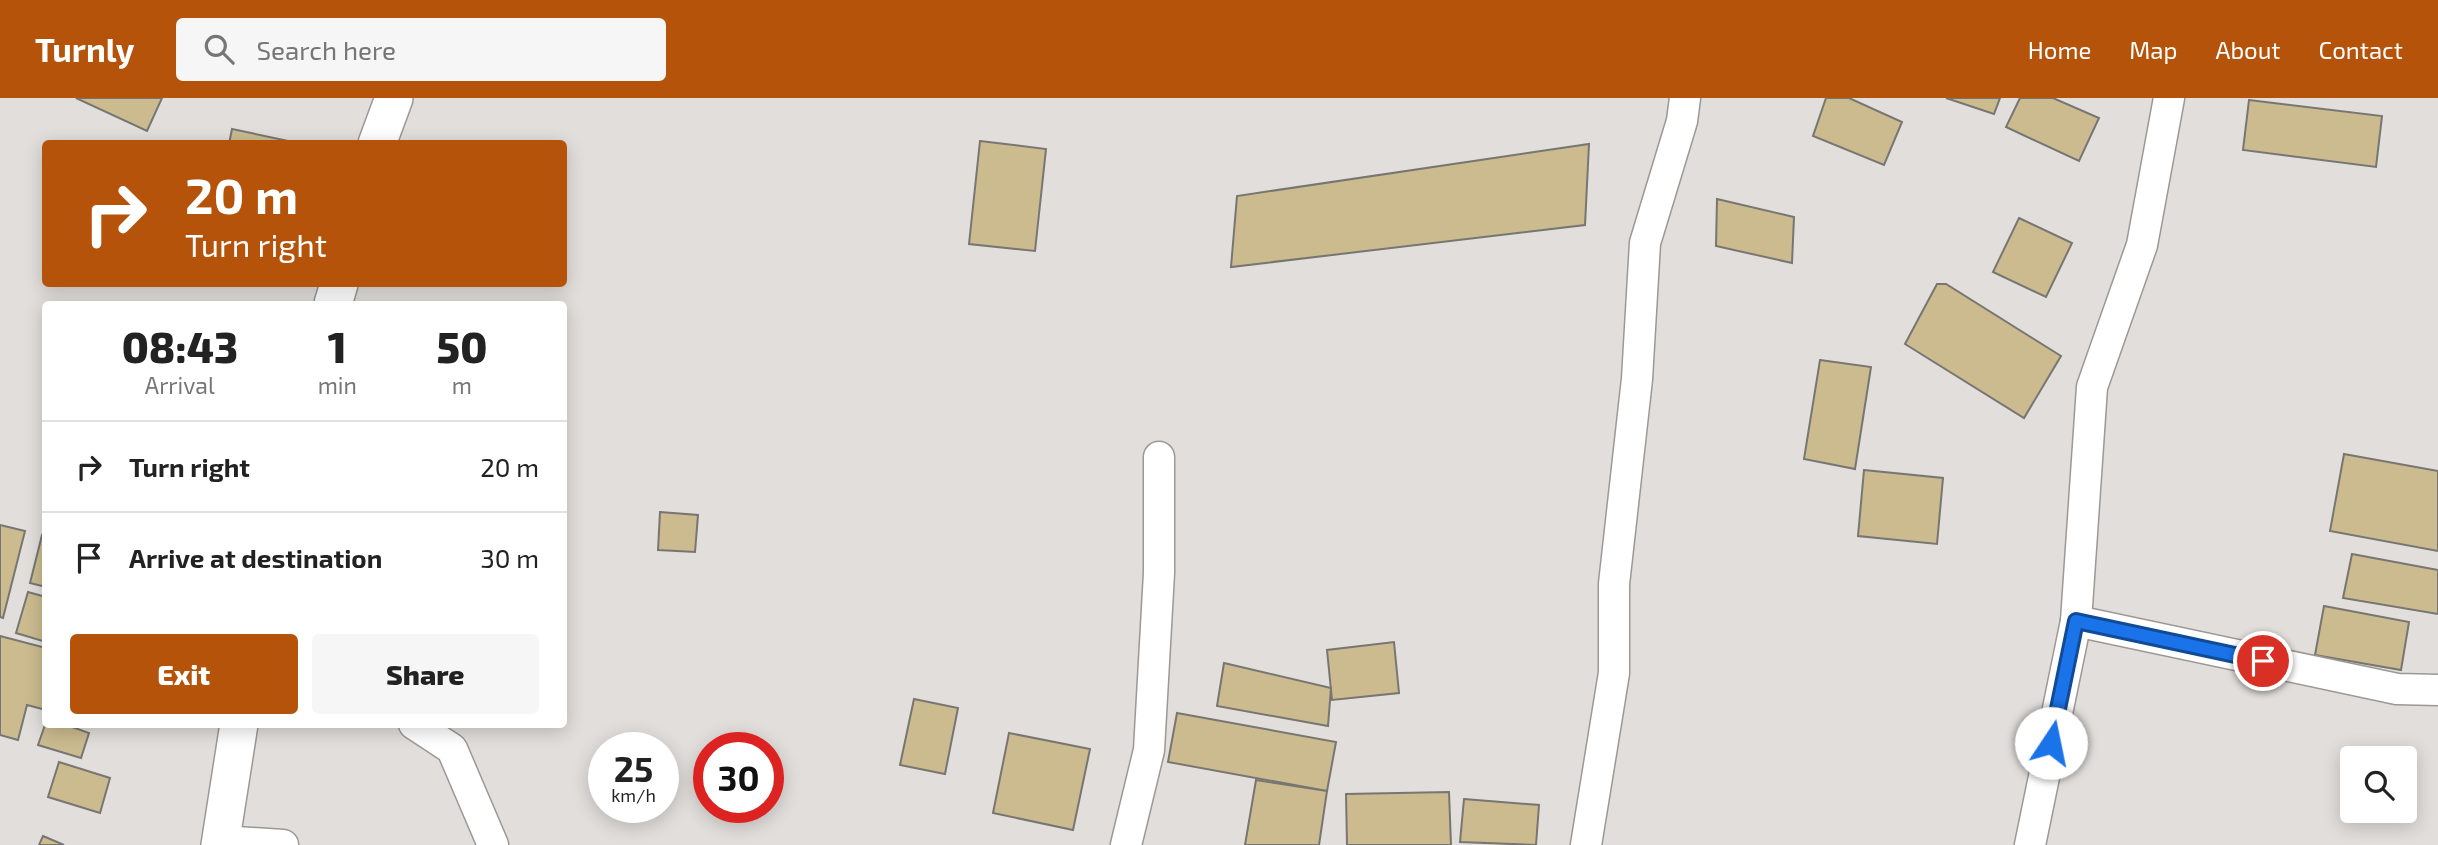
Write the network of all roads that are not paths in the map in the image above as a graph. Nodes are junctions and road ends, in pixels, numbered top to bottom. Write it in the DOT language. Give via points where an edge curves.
graph roads {
  1 [pos="394,98"];
  2 [pos="1685,98"];
  3 [pos="2169,98"];
  4 [pos="378,140"];
  5 [pos="1160,457"];
  6 [pos="2076,621"];
  7 [pos="2438,690"];
  8 [pos="238,728"];
  9 [pos="420,728"];
  10 [pos="220,843"];
  11 [pos="283,845"];
  12 [pos="493,845"];
  13 [pos="1126,845"];
  14 [pos="1586,845"];
  15 [pos="2030,845"];
  1 -- 4 [label="street"];
  2 -- 14 [label="street" via="1645,243 1637,379 1614,584 1614,673"];
  3 -- 6 [label="street" via="2142,245 2092,387"];
  5 -- 13 [label="street" via="1149,750"];
  6 -- 7 [label="street" via="2397,689"];
  6 -- 15 [label="street"];
  8 -- 10 [label="street"];
  9 -- 12 [label="street" via="452,749"];
  10 -- 11 [label="street"];
}
